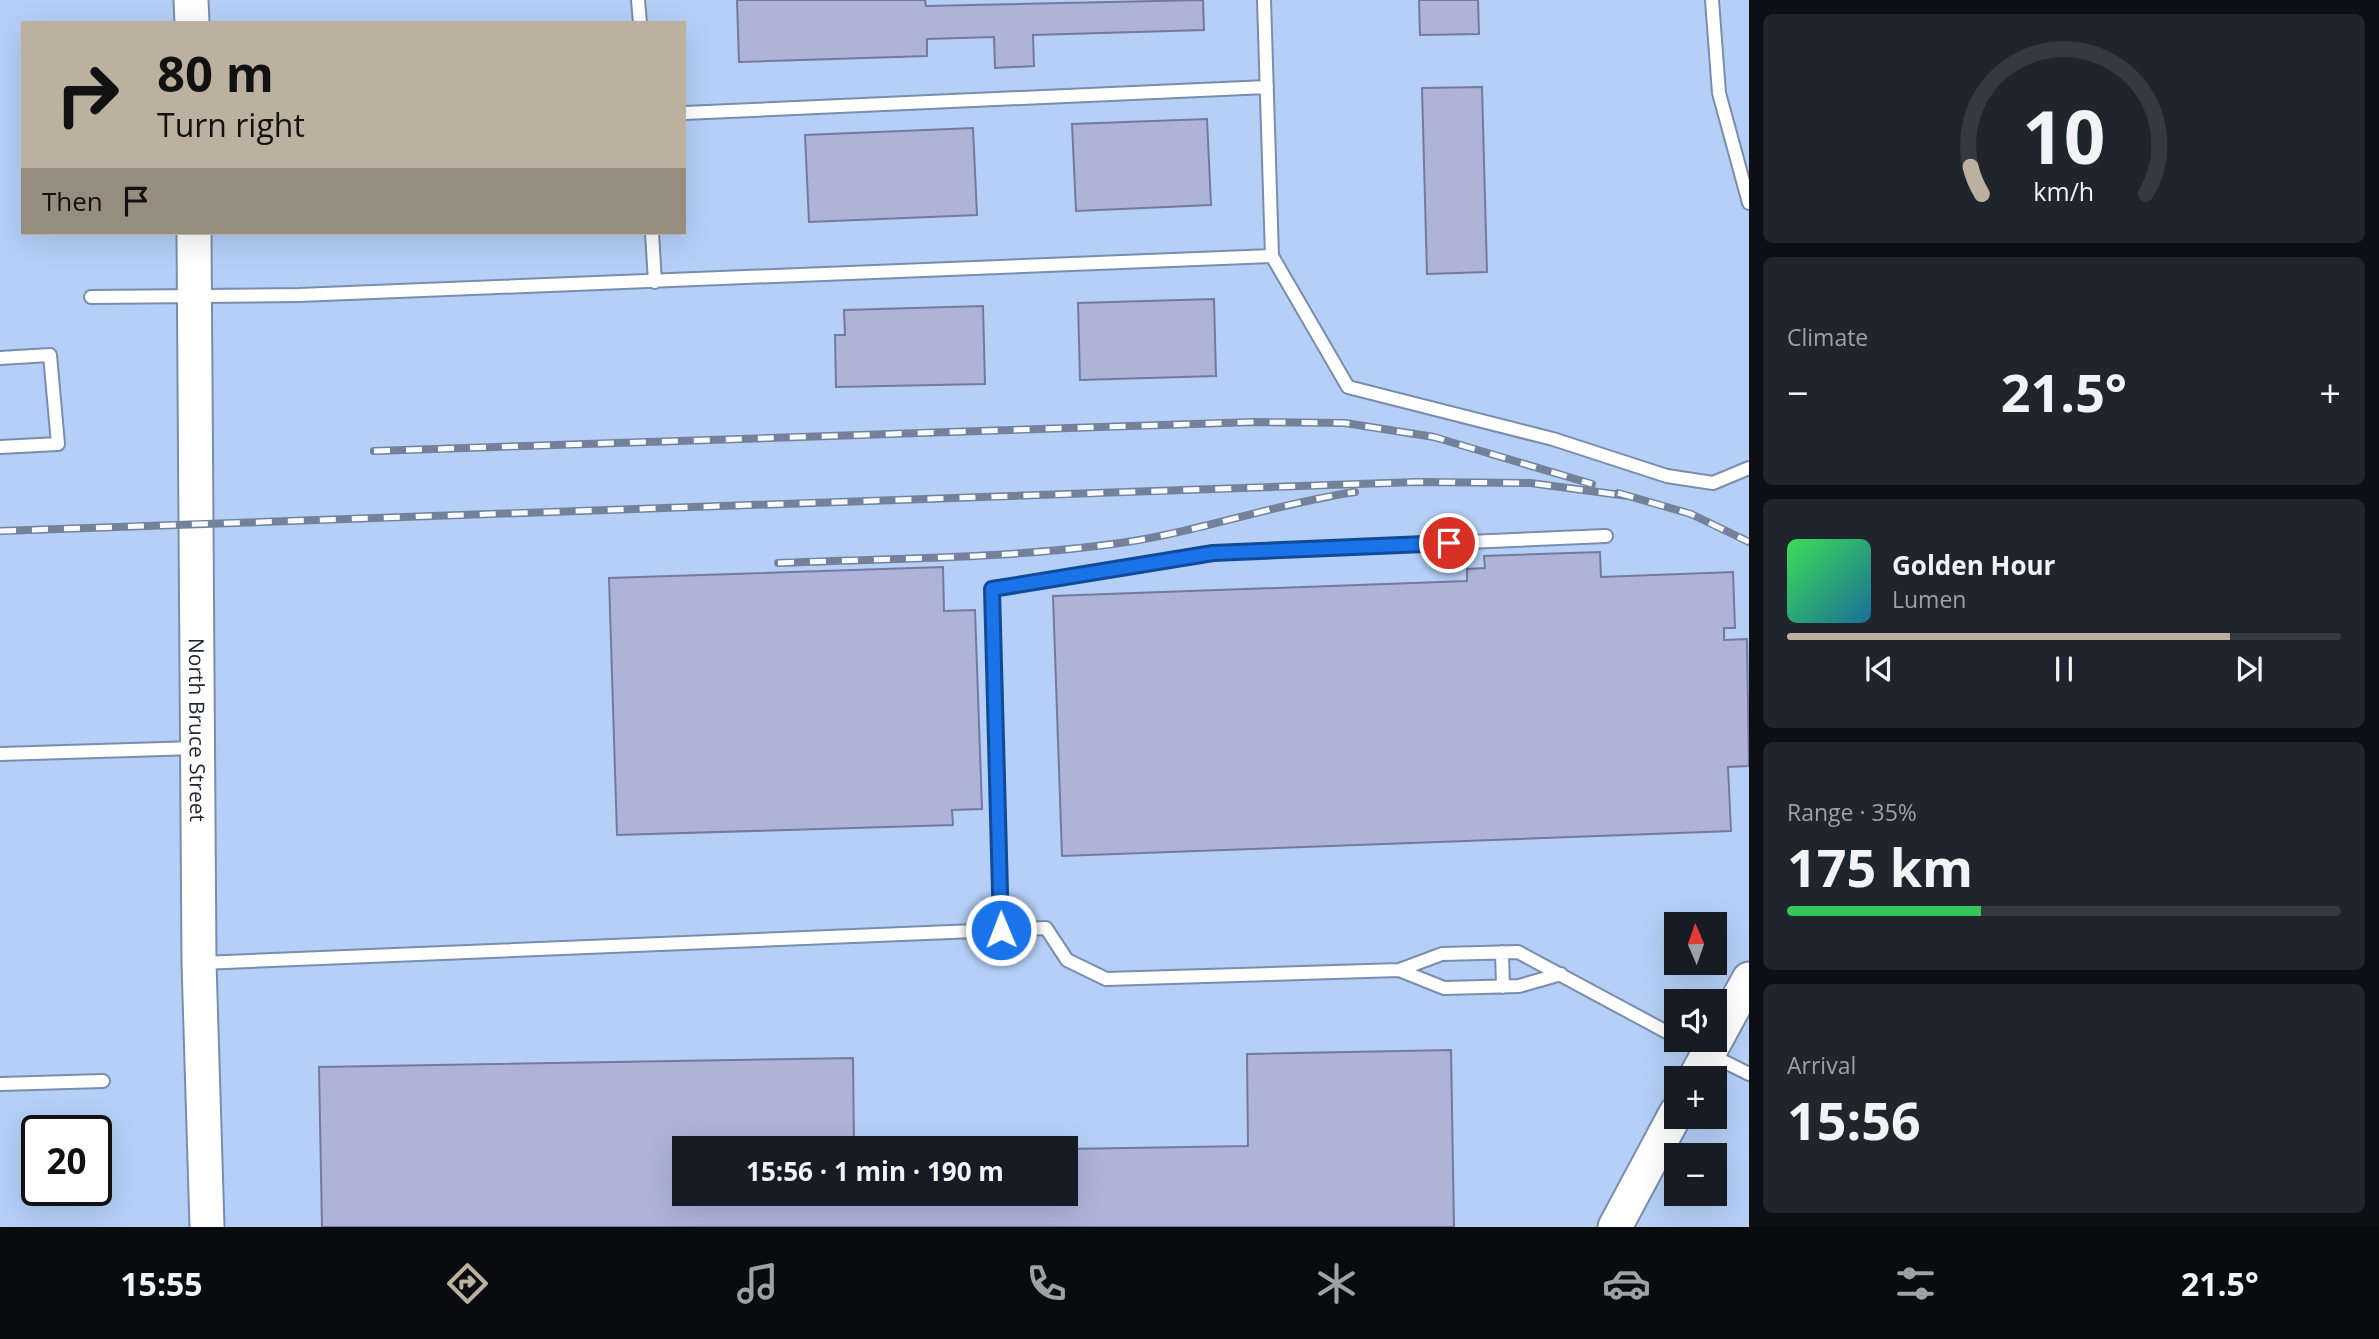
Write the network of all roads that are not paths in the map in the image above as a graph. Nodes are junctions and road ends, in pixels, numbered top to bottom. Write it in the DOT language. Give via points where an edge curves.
graph roads {
  1 [pos="191,0"];
  2 [pos="638,0"];
  3 [pos="1264,0"];
  4 [pos="1712,0"];
  5 [pos="192,21"];
  6 [pos="640,21"];
  7 [pos="1267,87"];
  8 [pos="686,113"];
  9 [pos="1749,203"];
  10 [pos="194,235"];
  11 [pos="652,235"];
  12 [pos="1272,256"];
  13 [pos="655,282"];
  14 [pos="195,295"];
  15 [pos="91,297"];
  16 [pos="0,358"];
  17 [pos="0,447"];
  18 [pos="1749,468"];
  19 [pos="1606,536"];
  20 [pos="199,748"];
  21 [pos="0,754"];
  22 [pos="1001,930"];
  23 [pos="1502,952"];
  24 [pos="199,963"];
  25 [pos="1399,970"];
  26 [pos="1561,974"];
  27 [pos="1749,979"];
  28 [pos="1503,986"];
  29 [pos="1727,1006"];
  30 [pos="1664,1036"];
  31 [pos="1690,1052"];
  32 [pos="1749,1074"];
  33 [pos="103,1081"];
  34 [pos="0,1084"];
  35 [pos="1667,1129"];
  36 [pos="207,1227"];
  37 [pos="1615,1227"];
  1 -- 5 [label="street"];
  2 -- 6 [label="lane"];
  3 -- 7 [label="lane"];
  4 -- 9 [label="lane" via="1719,93"];
  7 -- 8 [label="lane"];
  7 -- 12 [label="lane"];
  10 -- 14 [label="street, North Bruce Street"];
  11 -- 13 [label="lane"];
  12 -- 13 [label="lane"];
  12 -- 18 [label="lane" via="1348,387 1553,439 1667,476 1713,482"];
  13 -- 14 [label="lane"];
  14 -- 15 [label="lane"];
  14 -- 20 [label="street, North Bruce Street"];
  16 -- 17 [label="lane" via="50,355 58,444"];
  19 -- 22 [label="lane" via="1213,553 992,589"];
  20 -- 21 [label="lane"];
  20 -- 24 [label="street, North Bruce Street"];
  22 -- 24 [label="lane"];
  22 -- 25 [label="lane" via="1046,928 1067,960 1106,979"];
  23 -- 25 [label="lane" via="1442,954"];
  23 -- 26 [label="lane" via="1518,952"];
  23 -- 28 [label="lane"];
  24 -- 36 [label="street, North Bruce Street"];
  25 -- 28 [label="lane" via="1444,988"];
  26 -- 28 [label="lane"];
  26 -- 30 [label="lane"];
  27 -- 29 [label="street"];
  31 -- 32 [label="lane"];
  33 -- 34 [label="lane"];
  35 -- 37 [label="street"];
}
